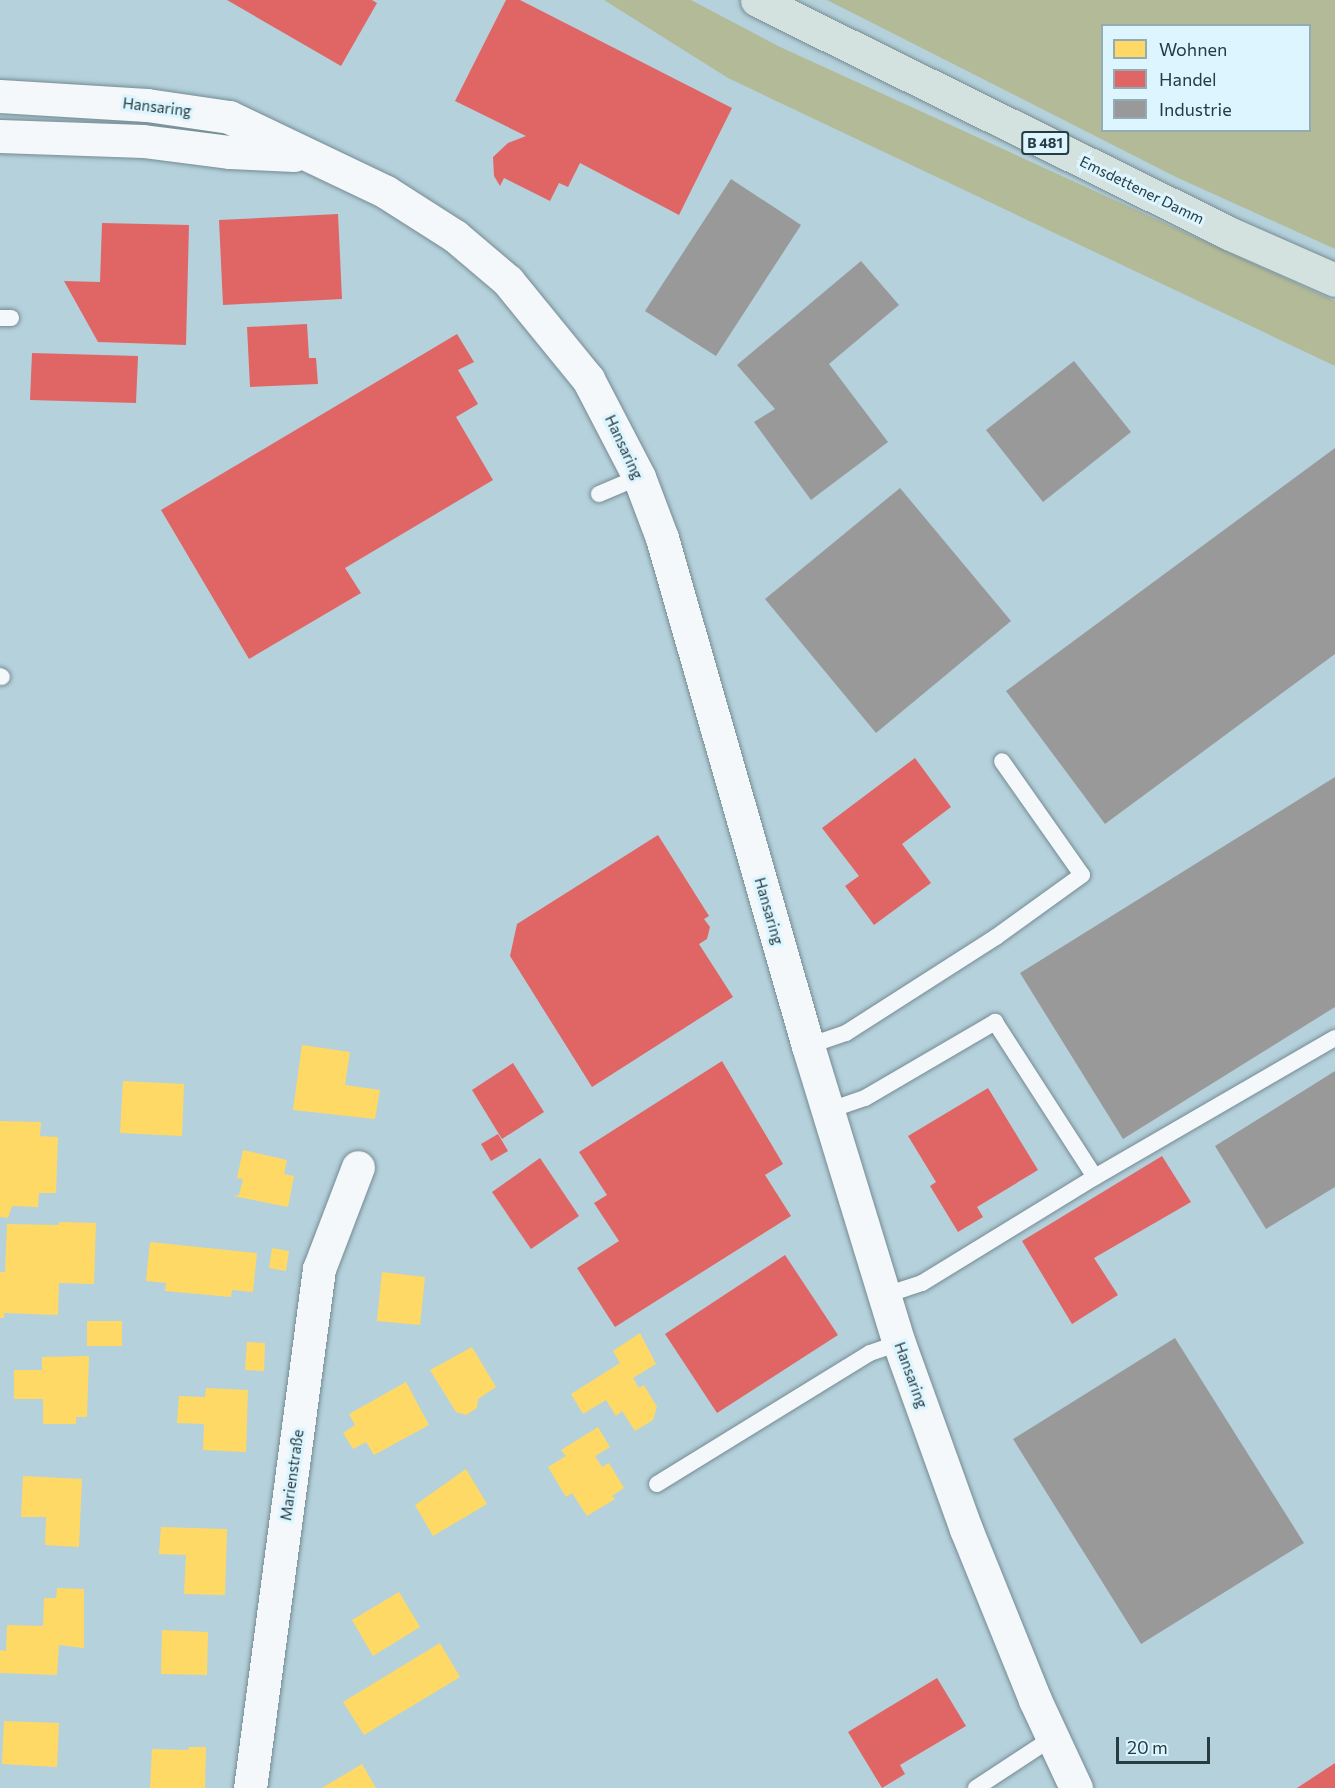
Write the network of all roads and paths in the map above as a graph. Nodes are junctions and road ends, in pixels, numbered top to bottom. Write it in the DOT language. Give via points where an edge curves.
graph roads {
  1 [pos="757,0"];
  2 [pos="0,96"];
  3 [pos="0,136"];
  4 [pos="305,155"];
  5 [pos="1335,280"];
  6 [pos="639,477"];
  7 [pos="598,494"];
  8 [pos="1002,761"];
  9 [pos="1335,1038"];
  10 [pos="807,1046"];
  11 [pos="827,1111"];
  12 [pos="358,1167"];
  13 [pos="1095,1177"];
  14 [pos="883,1296"];
  15 [pos="899,1343"];
  16 [pos="657,1484"];
  17 [pos="1052,1738"];
  18 [pos="250,1788"];
  19 [pos="976,1788"];
  20 [pos="1076,1788"];
  1 -- 5 [label="main road, Emsdettener Damm / B 481" via="1223,230"];
  2 -- 4 [label="street, Hansaring" via="147,105 229,117"];
  3 -- 4 [label="street, Hansaring" via="143,141 230,152"];
  4 -- 6 [label="street, Hansaring" via="386,192 455,236 508,281 588,379"];
  6 -- 7 [label="lane"];
  6 -- 10 [label="street, Hansaring" via="688,624"];
  8 -- 10 [label="lane" via="1082,875 996,937 846,1033"];
  9 -- 13 [label="lane"];
  10 -- 11 [label="street, Hansaring"];
  11 -- 13 [label="lane" via="865,1098 995,1022"];
  11 -- 14 [label="street, Hansaring"];
  12 -- 18 [label="street, Marienstraße" via="319,1269"];
  13 -- 14 [label="lane" via="922,1283"];
  14 -- 15 [label="street, Hansaring"];
  15 -- 16 [label="lane" via="870,1353"];
  15 -- 17 [label="street, Hansaring" via="966,1529"];
  17 -- 19 [label="lane"];
  17 -- 20 [label="street, Hansaring"];
}
